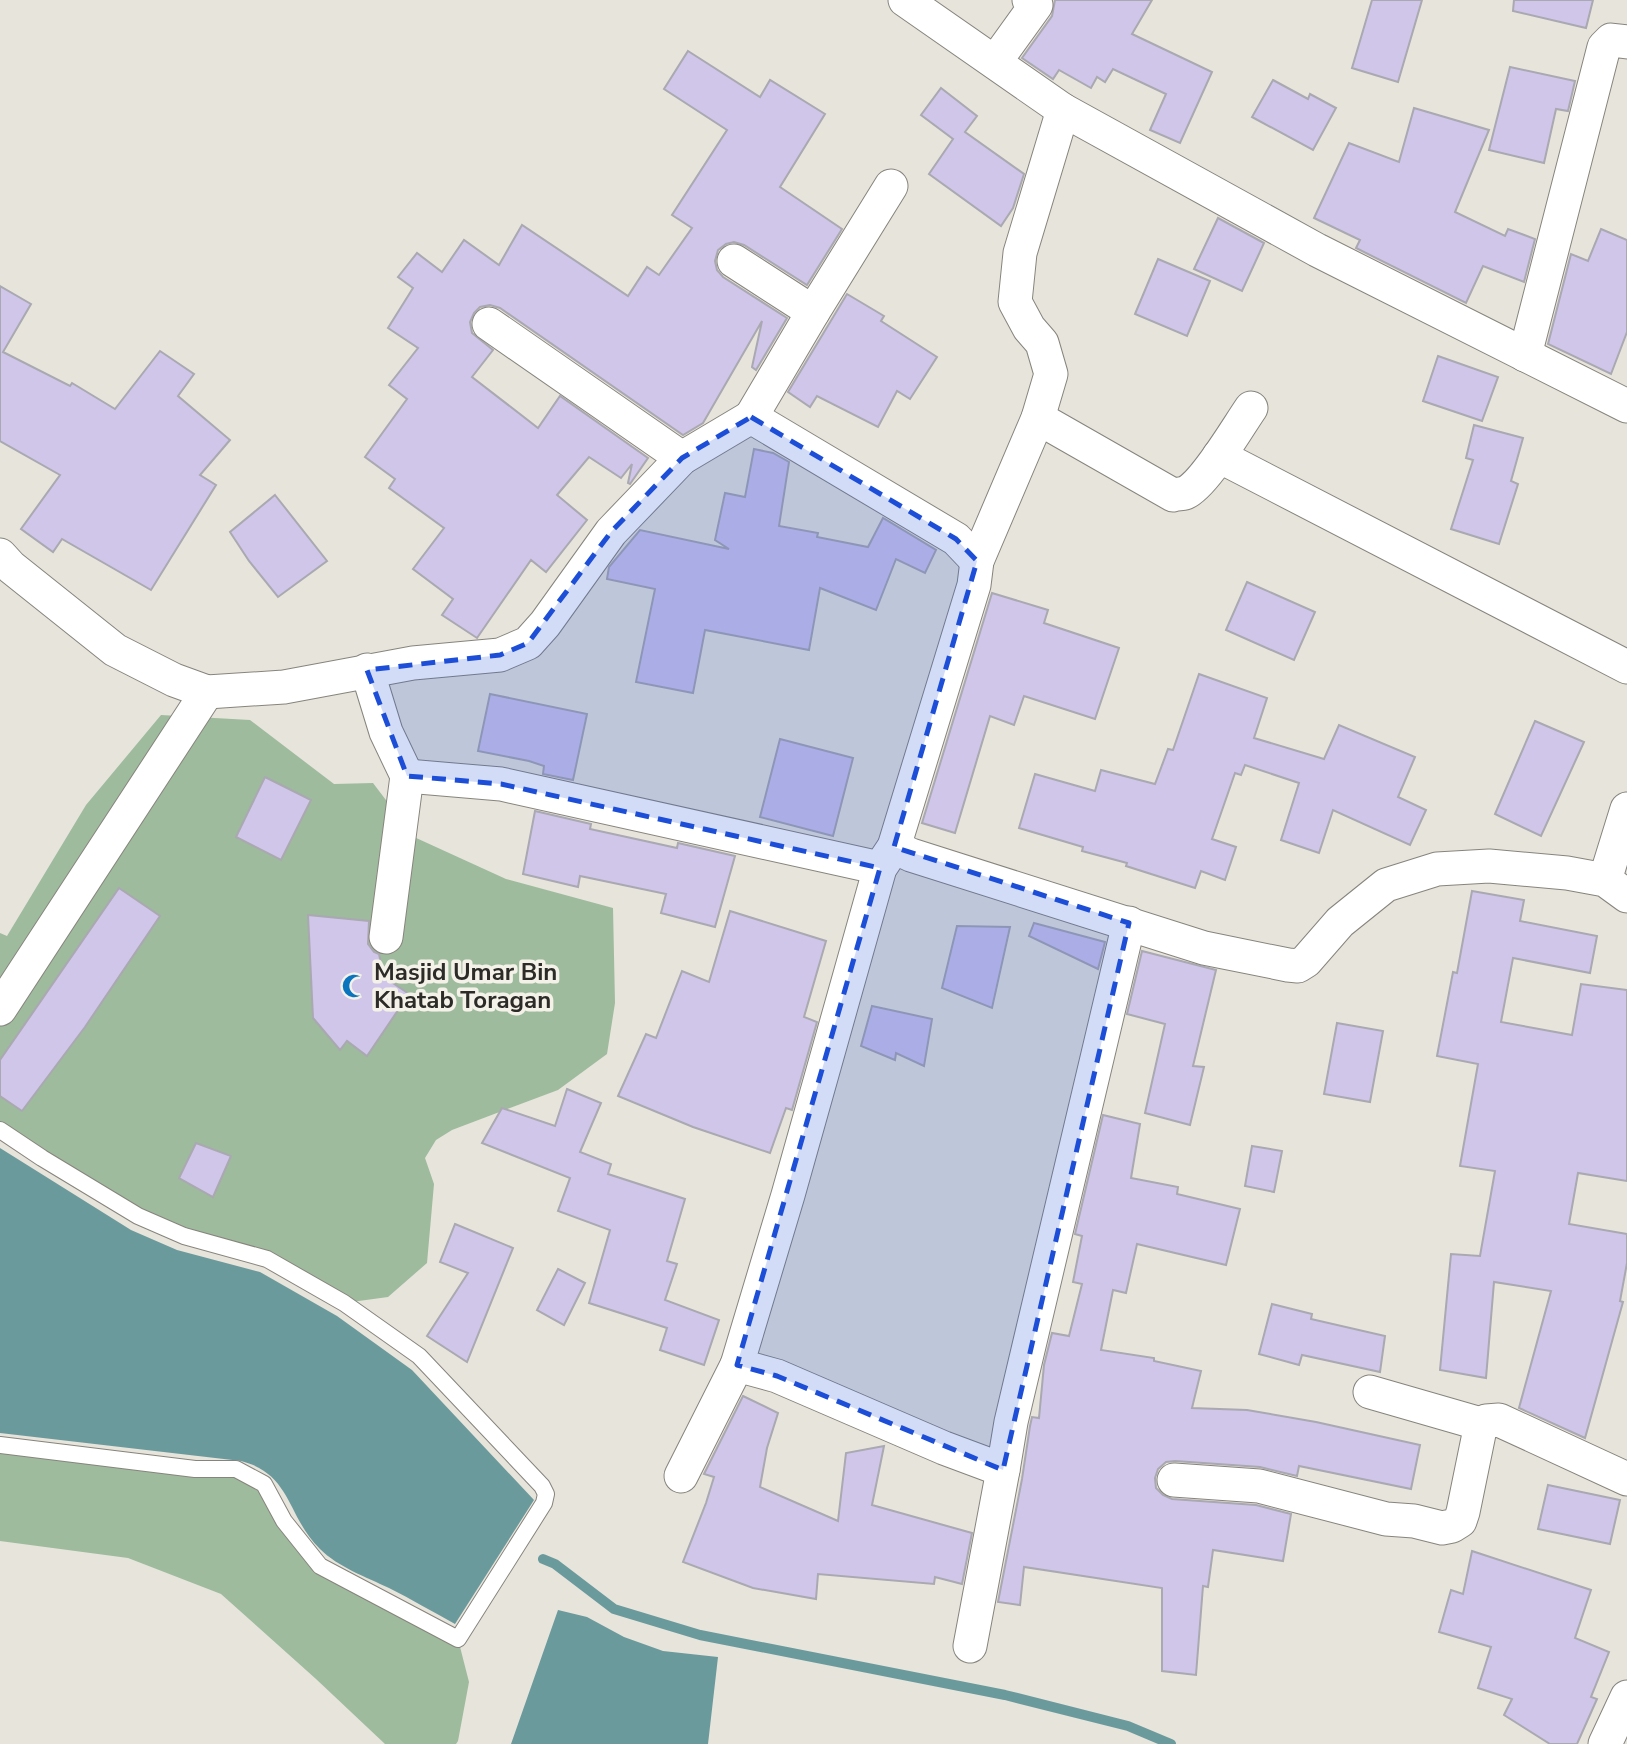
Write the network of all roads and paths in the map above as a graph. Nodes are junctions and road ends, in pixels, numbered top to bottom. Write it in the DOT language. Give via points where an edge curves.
graph roads {
  1 [pos="905,0"];
  2 [pos="1035,2"];
  3 [pos="1627,42"];
  4 [pos="995,62"];
  5 [pos="1063,110"];
  6 [pos="891,187"];
  7 [pos="734,261"];
  8 [pos="813,312"];
  9 [pos="489,324"];
  10 [pos="1525,355"];
  11 [pos="1627,406"];
  12 [pos="1251,408"];
  13 [pos="751,417"];
  14 [pos="1038,418"];
  15 [pos="1219,456"];
  16 [pos="682,458"];
  17 [pos="0,555"];
  18 [pos="978,561"];
  19 [pos="1627,667"];
  20 [pos="367,670"];
  21 [pos="206,692"];
  22 [pos="407,776"];
  23 [pos="1627,809"];
  24 [pos="887,858"];
  25 [pos="1616,888"];
  26 [pos="1129,923"];
  27 [pos="386,937"];
  28 [pos="0,1009"];
  29 [pos="0,1130"];
  30 [pos="737,1366"];
  31 [pos="1370,1392"];
  32 [pos="1480,1424"];
  33 [pos="0,1445"];
  34 [pos="1003,1470"];
  35 [pos="681,1476"];
  36 [pos="1627,1479"];
  37 [pos="1174,1480"];
  38 [pos="970,1646"];
  39 [pos="1627,1698"];
  40 [pos="1605,1744"];
  1 -- 4 [label="street"];
  2 -- 4 [label="street"];
  3 -- 10 [label="street" via="1611,40 1604,47"];
  4 -- 5 [label="street"];
  5 -- 10 [label="street" via="1317,250"];
  5 -- 14 [label="street" via="1020,253 1015,302 1042,343 1051,374"];
  6 -- 8 [label="street"];
  7 -- 8 [label="street"];
  8 -- 13 [label="street"];
  9 -- 16 [label="street"];
  10 -- 11 [label="street"];
  12 -- 15 [label="street"];
  13 -- 16 [label="street"];
  13 -- 18 [label="street" via="956,539"];
  14 -- 15 [label="street" via="1173,495 1198,483"];
  14 -- 18 [label="street"];
  15 -- 19 [label="street"];
  16 -- 20 [label="street" via="611,532 528,643 500,655"];
  17 -- 21 [label="street" via="115,650"];
  18 -- 24 [label="street"];
  20 -- 21 [label="street" via="284,687"];
  20 -- 22 [label="street" via="386,732"];
  21 -- 28 [label="street"];
  22 -- 24 [label="street" via="501,784"];
  22 -- 27 [label="street"];
  23 -- 25 [label="street"];
  24 -- 26 [label="street" via="911,855"];
  24 -- 30 [label="street"];
  25 -- 26 [label="street" via="1567,873 1489,866 1437,869 1386,885 1340,922 1298,966 1204,948"];
  26 -- 34 [label="street"];
  29 -- 33 [label="lane" via="138,1216 184,1236 267,1259 344,1303 419,1356 542,1486 546,1496 457,1639 320,1566 284,1521 264,1484 236,1469 195,1469"];
  30 -- 34 [label="street" via="777,1376"];
  30 -- 35 [label="street"];
  31 -- 32 [label="street"];
  32 -- 36 [label="street" via="1499,1420"];
  32 -- 37 [label="street" via="1460,1521 1443,1528 1386,1519 1259,1486"];
  34 -- 38 [label="street"];
  39 -- 40 [label="street"];
}
